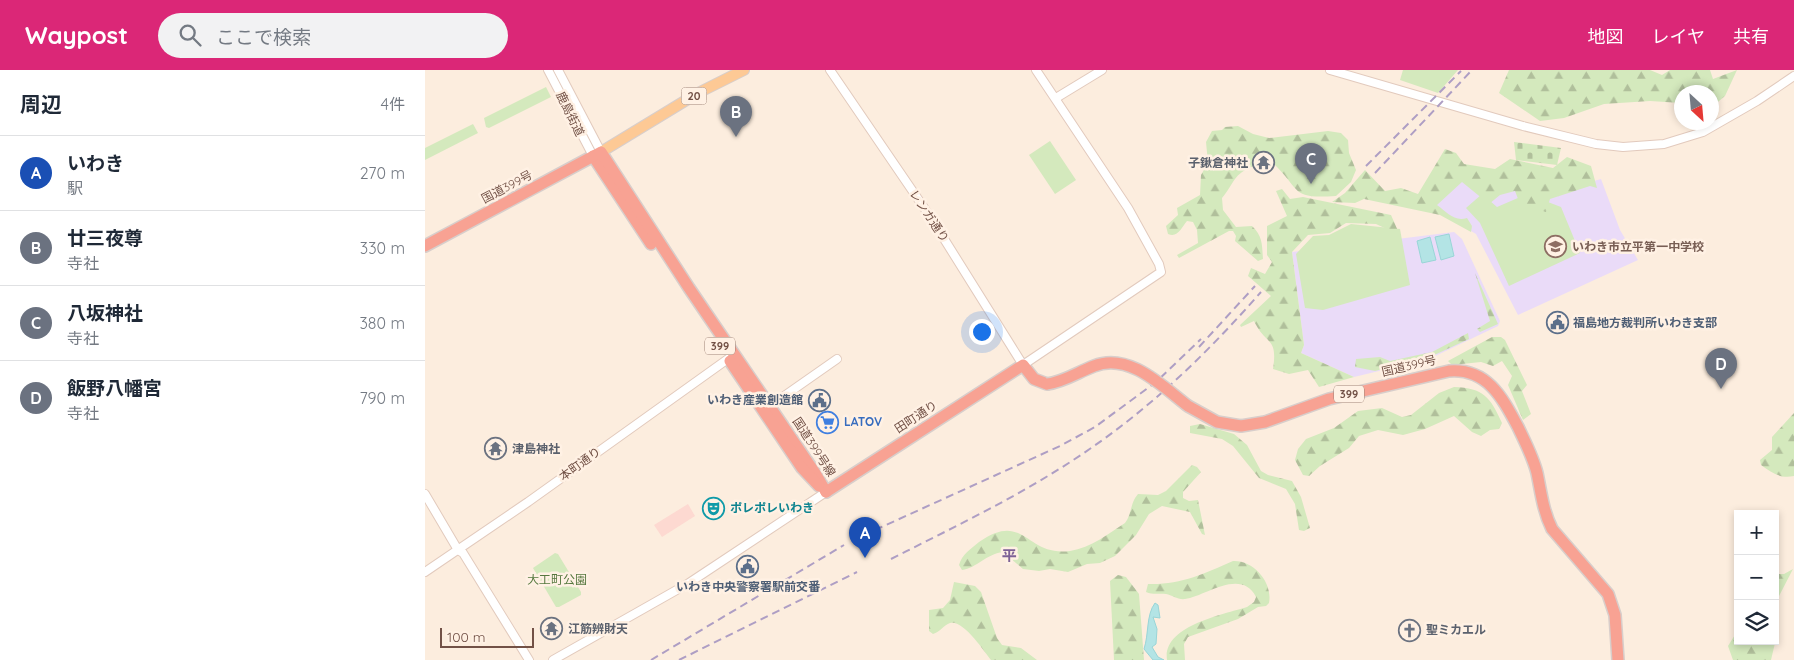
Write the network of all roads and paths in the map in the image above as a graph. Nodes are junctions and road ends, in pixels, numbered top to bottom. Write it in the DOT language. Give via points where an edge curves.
graph roads {
  1 [pos="548,70"];
  2 [pos="559,70"];
  3 [pos="744,70"];
  4 [pos="830,70"];
  5 [pos="1036,70"];
  6 [pos="1102,70"];
  7 [pos="1330,70"];
  8 [pos="1794,76"];
  9 [pos="1056,98"];
  10 [pos="597,154"];
  11 [pos="425,246"];
  12 [pos="732,357"];
  13 [pos="837,360"];
  14 [pos="1023,365"];
  15 [pos="769,404"];
  16 [pos="825,492"];
  17 [pos="425,494"];
  18 [pos="458,550"];
  19 [pos="425,572"];
  20 [pos="529,660"];
  21 [pos="553,660"];
  22 [pos="1618,660"];
  1 -- 10 [label="street, 鹿島街道"];
  2 -- 10 [label="street, 鹿島街道"];
  3 -- 10 [label="main road, 20"];
  4 -- 14 [label="street, レンガ通り" via="931,218"];
  5 -- 9 [label="street"];
  6 -- 9 [label="street"];
  7 -- 8 [label="street" via="1523,126 1616,147 1664,144 1692,137 1719,125"];
  9 -- 14 [label="street" via="1128,208 1161,272"];
  10 -- 11 [label="highway, 国道399号"];
  10 -- 12 [label="highway, 国道399号線 / 399"];
  12 -- 15 [label="highway, 国道399号線 / 399"];
  12 -- 16 [label="highway, 国道399号線 / 399" via="802,468"];
  12 -- 18 [label="street, 本町通り"];
  13 -- 15 [label="street"];
  14 -- 16 [label="highway, 田町通り"];
  14 -- 22 [label="highway, 国道399号 / 399, bridge" via="1035,379 1047,384 1101,364 1121,362 1139,370 1188,406 1230,426 1265,422 1345,395 1449,371 1480,377 1501,396 1531,455 1552,529 1608,594 1615,615"];
  15 -- 16 [label="highway, 国道399号線 / 399"];
  16 -- 21 [label="street" via="689,583"];
  17 -- 18 [label="street"];
  18 -- 19 [label="street, 本町通り"];
  18 -- 20 [label="street" via="463,553"];
}
